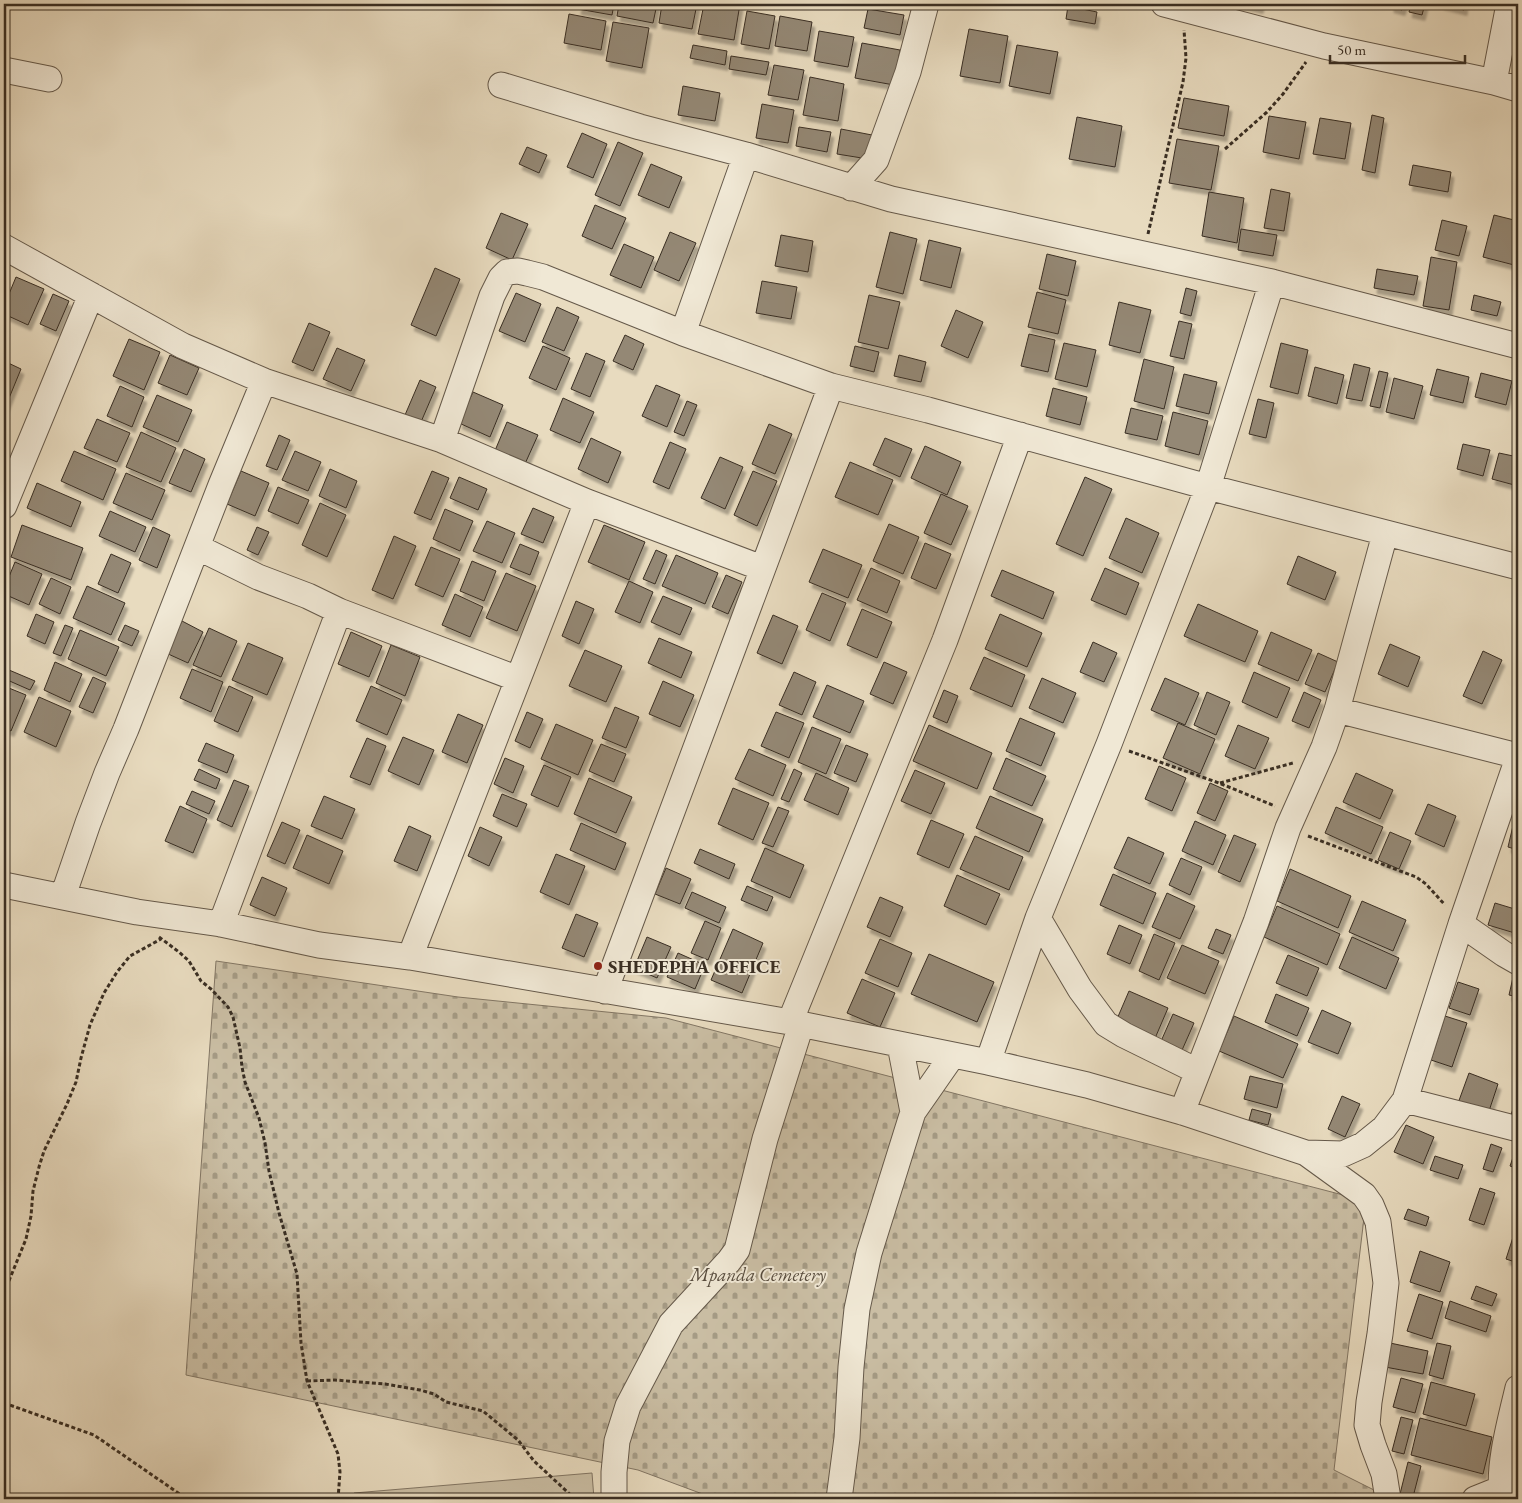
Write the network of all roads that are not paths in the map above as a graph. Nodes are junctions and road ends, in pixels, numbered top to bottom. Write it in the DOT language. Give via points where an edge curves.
graph roads {
  1 [pos="926,4"];
  2 [pos="1509,4"];
  3 [pos="1176,6"];
  4 [pos="4,70"];
  5 [pos="49,79"];
  6 [pos="1494,82"];
  7 [pos="501,86"];
  8 [pos="1518,89"];
  9 [pos="746,155"];
  10 [pos="876,160"];
  11 [pos="851,188"];
  12 [pos="892,199"];
  13 [pos="4,247"];
  14 [pos="1272,282"];
  15 [pos="91,295"];
  16 [pos="683,333"];
  17 [pos="1518,346"];
  18 [pos="264,381"];
  19 [pos="831,386"];
  20 [pos="1020,435"];
  21 [pos="442,440"];
  22 [pos="1208,487"];
  23 [pos="587,502"];
  24 [pos="4,506"];
  25 [pos="1386,534"];
  26 [pos="196,547"];
  27 [pos="1518,567"];
  28 [pos="762,568"];
  29 [pos="339,610"];
  30 [pos="518,678"];
  31 [pos="1337,710"];
  32 [pos="1518,757"];
  33 [pos="4,885"];
  34 [pos="63,896"];
  35 [pos="1038,918"];
  36 [pos="221,924"];
  37 [pos="1461,924"];
  38 [pos="410,958"];
  39 [pos="1518,962"];
  40 [pos="605,990"];
  41 [pos="796,1024"];
  42 [pos="900,1045"];
  43 [pos="952,1056"];
  44 [pos="988,1062"];
  45 [pos="1197,1070"];
  46 [pos="1405,1100"];
  47 [pos="912,1112"];
  48 [pos="1182,1112"];
  49 [pos="1518,1129"];
  50 [pos="1306,1153"];
  51 [pos="1518,1388"];
  52 [pos="1501,1494"];
  53 [pos="614,1499"];
  54 [pos="839,1499"];
  55 [pos="1388,1499"];
  56 [pos="1475,1499"];
  1 -- 10 [label="street" via="908,72"];
  2 -- 6 [label="street"];
  3 -- 6 [label="street" via="1324,46"];
  4 -- 5 [label="street"];
  6 -- 8 [label="street"];
  7 -- 9 [label="street"];
  9 -- 11 [label="street"];
  9 -- 16 [label="street"];
  10 -- 11 [label="street"];
  10 -- 12 [label="street"];
  11 -- 12 [label="street"];
  12 -- 14 [label="street"];
  13 -- 15 [label="street"];
  14 -- 17 [label="street"];
  14 -- 22 [label="street"];
  15 -- 18 [label="street" via="183,346"];
  15 -- 24 [label="street"];
  16 -- 19 [label="street"];
  16 -- 21 [label="street" via="543,277 518,271 507,272 492,296"];
  18 -- 21 [label="street"];
  18 -- 26 [label="street"];
  19 -- 20 [label="street"];
  19 -- 28 [label="street"];
  20 -- 22 [label="street"];
  20 -- 41 [label="street" via="945,640"];
  21 -- 23 [label="street"];
  22 -- 25 [label="street"];
  22 -- 35 [label="street"];
  23 -- 28 [label="street"];
  23 -- 30 [label="street"];
  25 -- 27 [label="street"];
  25 -- 31 [label="street"];
  26 -- 29 [label="street"];
  26 -- 34 [label="street" via="107,773"];
  28 -- 40 [label="street"];
  29 -- 30 [label="street"];
  29 -- 36 [label="street"];
  30 -- 38 [label="street"];
  31 -- 32 [label="street"];
  31 -- 45 [label="street"];
  32 -- 37 [label="street"];
  33 -- 34 [label="street"];
  34 -- 36 [label="street" via="137,912"];
  35 -- 44 [label="street"];
  35 -- 45 [label="street" via="1080,989 1106,1024"];
  36 -- 38 [label="street" via="319,945"];
  37 -- 39 [label="street"];
  37 -- 46 [label="street"];
  38 -- 40 [label="street"];
  40 -- 41 [label="street"];
  41 -- 42 [label="street"];
  41 -- 53 [label="street" via="737,1250 671,1324 628,1406 617,1442"];
  42 -- 43 [label="street"];
  42 -- 47 [label="street"];
  43 -- 44 [label="street"];
  43 -- 47 [label="street"];
  44 -- 48 [label="street"];
  45 -- 48 [label="street"];
  46 -- 49 [label="street"];
  46 -- 50 [label="street" via="1384,1128 1363,1145 1343,1154"];
  47 -- 54 [label="street" via="868,1253 857,1309"];
  48 -- 50 [label="street"];
  50 -- 55 [label="street" via="1364,1195 1378,1222 1386,1284 1367,1425 1384,1474"];
  51 -- 52 [label="street" via="1503,1458"];
  52 -- 56 [label="street"];
}
